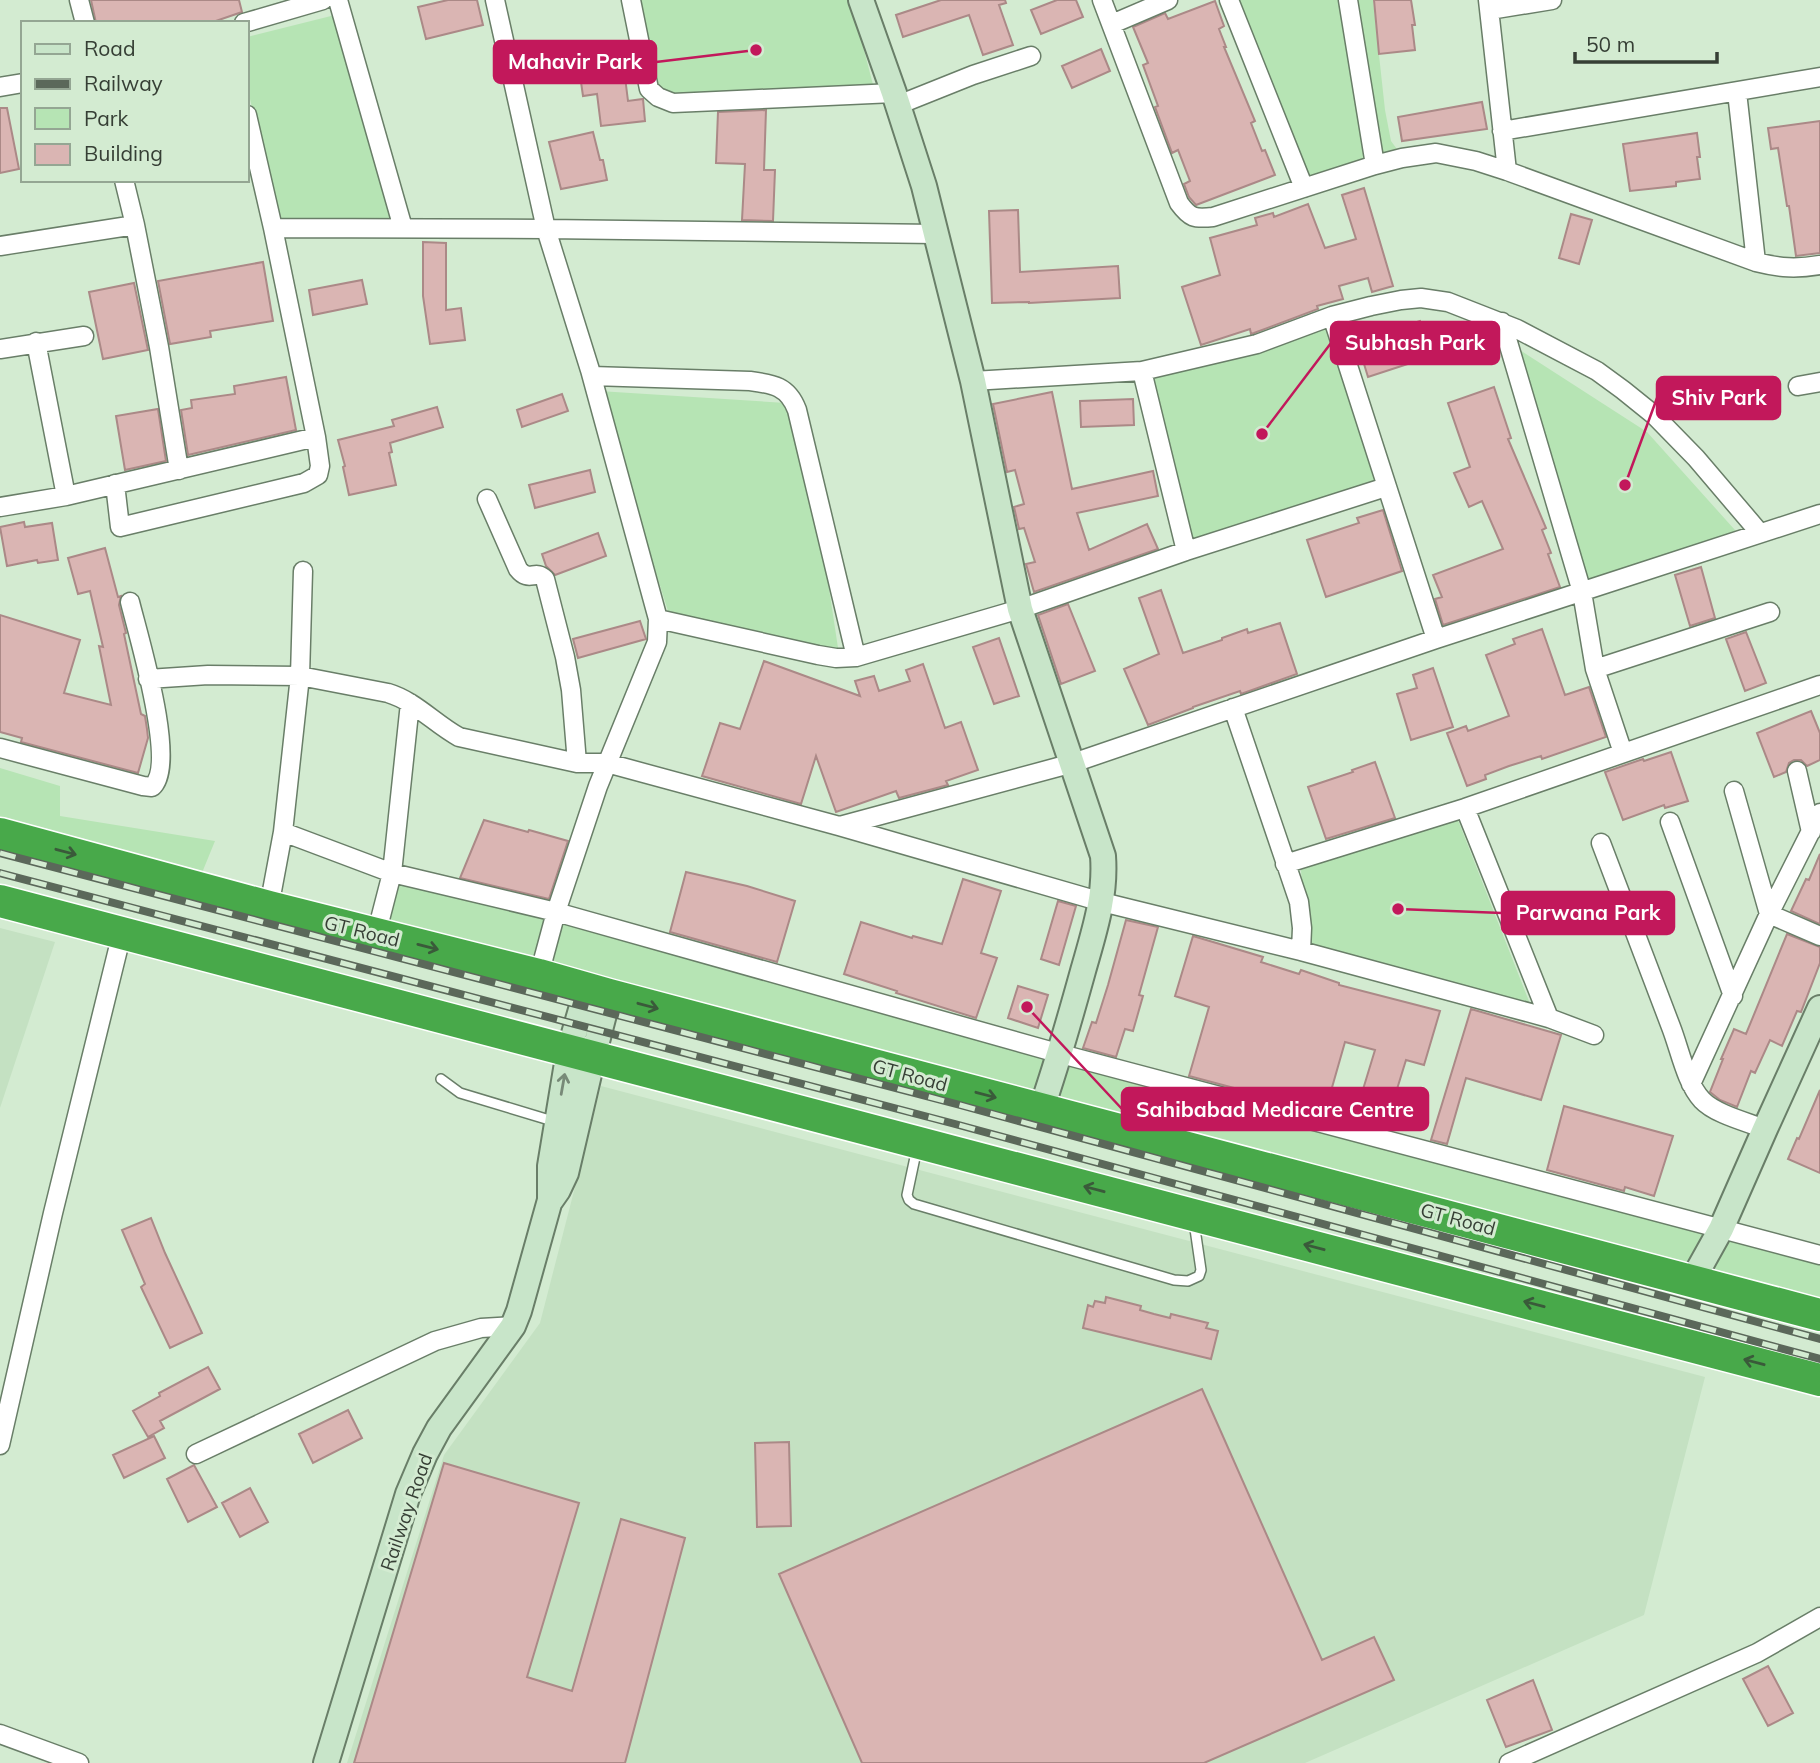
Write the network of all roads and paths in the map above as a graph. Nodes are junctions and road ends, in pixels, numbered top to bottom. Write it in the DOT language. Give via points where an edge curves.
graph roads {
  1 [pos="79,0"];
  2 [pos="323,0"];
  3 [pos="338,0"];
  4 [pos="495,0"];
  5 [pos="631,0"];
  6 [pos="861,0"];
  7 [pos="1102,0"];
  8 [pos="1168,0"];
  9 [pos="1229,0"];
  10 [pos="1348,0"];
  11 [pos="1552,0"];
  12 [pos="1489,5"];
  13 [pos="84,21"];
  14 [pos="248,22"];
  15 [pos="1111,24"];
  16 [pos="1031,57"];
  17 [pos="1820,77"];
  18 [pos="21,83"];
  19 [pos="0,87"];
  20 [pos="1737,92"];
  21 [pos="896,99"];
  22 [pos="248,119"];
  23 [pos="1502,131"];
  24 [pos="1375,165"];
  25 [pos="1507,171"];
  26 [pos="124,182"];
  27 [pos="1304,188"];
  28 [pos="135,225"];
  29 [pos="273,228"];
  30 [pos="403,228"];
  31 [pos="546,229"];
  32 [pos="936,234"];
  33 [pos="0,246"];
  34 [pos="1756,262"];
  35 [pos="1820,265"];
  36 [pos="1332,316"];
  37 [pos="1502,322"];
  38 [pos="84,336"];
  39 [pos="36,342"];
  40 [pos="0,349"];
  41 [pos="1142,371"];
  42 [pos="592,376"];
  43 [pos="973,381"];
  44 [pos="1820,382"];
  45 [pos="1798,386"];
  46 [pos="316,437"];
  47 [pos="179,470"];
  48 [pos="115,484"];
  49 [pos="1386,487"];
  50 [pos="66,496"];
  51 [pos="486,499"];
  52 [pos="0,507"];
  53 [pos="1820,514"];
  54 [pos="1759,532"];
  55 [pos="1186,551"];
  56 [pos="303,571"];
  57 [pos="1583,592"];
  58 [pos="130,602"];
  59 [pos="1020,610"];
  60 [pos="1770,612"];
  61 [pos="659,619"];
  62 [pos="1436,639"];
  63 [pos="856,657"];
  64 [pos="1595,669"];
  65 [pos="300,676"];
  66 [pos="148,679"];
  67 [pos="1820,685"];
  68 [pos="410,703"];
  69 [pos="1233,708"];
  70 [pos="0,748"];
  71 [pos="1623,753"];
  72 [pos="577,763"];
  73 [pos="607,763"];
  74 [pos="1073,763"];
  75 [pos="1797,771"];
  76 [pos="1734,791"];
  77 [pos="1465,808"];
  78 [pos="1820,813"];
  79 [pos="1670,822"];
  80 [pos="839,826"];
  81 [pos="283,832"];
  82 [pos="1811,832"];
  83 [pos="0,834"];
  84 [pos="1601,843"];
  85 [pos="1286,864"];
  86 [pos="392,873"];
  87 [pos="0,901"];
  88 [pos="1102,902"];
  89 [pos="269,907"];
  90 [pos="556,912"];
  91 [pos="1769,915"];
  92 [pos="122,933"];
  93 [pos="376,934"];
  94 [pos="1820,936"];
  95 [pos="1301,951"];
  96 [pos="539,975"];
  97 [pos="598,992"];
  98 [pos="1733,996"];
  99 [pos="1820,1008"];
  100 [pos="1549,1018"];
  101 [pos="1594,1035"];
  102 [pos="581,1054"];
  103 [pos="1060,1054"];
  104 [pos="441,1079"];
  105 [pos="1691,1084"];
  106 [pos="1041,1110"];
  107 [pos="557,1122"];
  108 [pos="1765,1129"];
  109 [pos="919,1142"];
  110 [pos="550,1200"];
  111 [pos="1192,1214"];
  112 [pos="1721,1229"];
  113 [pos="1820,1255"];
  114 [pos="1692,1281"];
  115 [pos="1820,1315"];
  116 [pos="513,1326"];
  117 [pos="1820,1380"];
  118 [pos="0,1445"];
  119 [pos="196,1454"];
  120 [pos="1820,1617"];
  121 [pos="0,1734"];
  122 [pos="79,1763"];
  123 [pos="326,1763"];
  124 [pos="1509,1763"];
  1 -- 13 [label="street"];
  2 -- 14 [label="street"];
  3 -- 30 [label="street"];
  4 -- 31 [label="street"];
  5 -- 21 [label="street" via="649,89 673,103"];
  6 -- 21 [label="street"];
  7 -- 15 [label="street"];
  8 -- 15 [label="street"];
  9 -- 27 [label="street"];
  10 -- 24 [label="street"];
  11 -- 12 [label="street"];
  12 -- 23 [label="street"];
  15 -- 27 [label="street" via="1186,214 1197,219 1213,217"];
  16 -- 21 [label="street"];
  17 -- 20 [label="street"];
  18 -- 19 [label="street"];
  20 -- 23 [label="street"];
  20 -- 34 [label="street"];
  21 -- 32 [label="street"];
  22 -- 29 [label="street"];
  23 -- 25 [label="street"];
  24 -- 25 [label="street" via="1436,153"];
  24 -- 27 [label="street"];
  25 -- 34 [label="street"];
  26 -- 28 [label="street"];
  28 -- 33 [label="street"];
  28 -- 47 [label="street"];
  29 -- 30 [label="street"];
  29 -- 46 [label="street"];
  30 -- 31 [label="street"];
  31 -- 32 [label="street"];
  31 -- 42 [label="street"];
  32 -- 43 [label="street"];
  34 -- 35 [label="street" via="1778,268"];
  36 -- 37 [label="street" via="1421,298 1448,302"];
  36 -- 41 [label="street" via="1256,344"];
  36 -- 49 [label="street"];
  37 -- 54 [label="street" via="1597,371 1654,415"];
  37 -- 57 [label="street"];
  38 -- 39 [label="street"];
  39 -- 40 [label="street"];
  39 -- 50 [label="street"];
  41 -- 43 [label="street"];
  41 -- 55 [label="street"];
  42 -- 61 [label="street"];
  42 -- 63 [label="street" via="750,381 783,389 792,397"];
  43 -- 59 [label="street"];
  44 -- 45 [label="street"];
  46 -- 47 [label="street"];
  46 -- 48 [label="street" via="318,475 304,483 120,527"];
  47 -- 48 [label="street"];
  48 -- 50 [label="street"];
  49 -- 55 [label="street"];
  49 -- 62 [label="street"];
  50 -- 52 [label="street"];
  51 -- 72 [label="street" via="518,569 527,577 541,575 545,579 571,690"];
  53 -- 54 [label="street"];
  54 -- 57 [label="street"];
  55 -- 59 [label="street"];
  56 -- 65 [label="street"];
  57 -- 62 [label="street"];
  57 -- 64 [label="street"];
  58 -- 66 [label="street"];
  59 -- 63 [label="street"];
  59 -- 74 [label="street"];
  60 -- 64 [label="street"];
  61 -- 63 [label="street" via="818,655"];
  61 -- 73 [label="street" via="657,642"];
  62 -- 69 [label="street"];
  64 -- 71 [label="street"];
  65 -- 66 [label="street" via="208,674"];
  65 -- 68 [label="street" via="388,693"];
  65 -- 81 [label="street"];
  66 -- 70 [label="street" via="160,726 160,775 152,788"];
  67 -- 71 [label="street"];
  68 -- 72 [label="street" via="459,737"];
  68 -- 86 [label="street"];
  69 -- 74 [label="street"];
  69 -- 85 [label="street"];
  71 -- 77 [label="street"];
  72 -- 73 [label="street"];
  73 -- 80 [label="street"];
  73 -- 90 [label="street"];
  74 -- 80 [label="street"];
  74 -- 88 [label="street" via="1103,856"];
  75 -- 82 [label="street"];
  76 -- 91 [label="street"];
  77 -- 85 [label="street"];
  77 -- 100 [label="street"];
  78 -- 82 [label="street"];
  79 -- 98 [label="street"];
  80 -- 88 [label="street"];
  81 -- 86 [label="street"];
  81 -- 89 [label="street"];
  82 -- 91 [label="street"];
  83 -- 89 [label="highway, GT Road, one-way"];
  84 -- 105 [label="street"];
  85 -- 95 [label="street" via="1299,902"];
  86 -- 90 [label="street"];
  86 -- 93 [label="street"];
  87 -- 92 [label="highway"];
  88 -- 95 [label="street"];
  88 -- 103 [label="street"];
  89 -- 93 [label="highway, GT Road"];
  90 -- 96 [label="street"];
  90 -- 103 [label="street"];
  91 -- 94 [label="street"];
  91 -- 98 [label="street"];
  92 -- 102 [label="highway"];
  92 -- 118 [label="street"];
  93 -- 96 [label="highway, GT Road, one-way"];
  95 -- 100 [label="street"];
  96 -- 97 [label="highway, GT Road"];
  97 -- 102 [label="street, Railway Road"];
  97 -- 106 [label="highway, GT Road, one-way"];
  98 -- 105 [label="street"];
  99 -- 108 [label="street"];
  100 -- 101 [label="street"];
  107 -- 102 [label="street, Railway Road, one-way"];
  102 -- 109 [label="highway"];
  102 -- 110 [label="street, Railway Road" via="566,1173"];
  103 -- 106 [label="street"];
  103 -- 112 [label="street"];
  104 -- 107 [label="lane" via="460,1093"];
  105 -- 108 [label="street" via="1715,1110"];
  106 -- 114 [label="highway, GT Road"];
  107 -- 110 [label="street, Railway Road"];
  108 -- 112 [label="street"];
  111 -- 109 [label="highway, one-way"];
  109 -- 111 [label="lane" via="907,1195 914,1204 1174,1280 1194,1280 1201,1270"];
  110 -- 116 [label="street, Railway Road"];
  117 -- 111 [label="highway, one-way"];
  112 -- 113 [label="street"];
  112 -- 114 [label="street"];
  114 -- 115 [label="highway, GT Road"];
  116 -- 119 [label="street" via="481,1328 435,1341"];
  116 -- 123 [label="street, Railway Road" via="425,1454 408,1494"];
  120 -- 124 [label="street" via="1757,1653"];
  121 -- 122 [label="street"];
}
